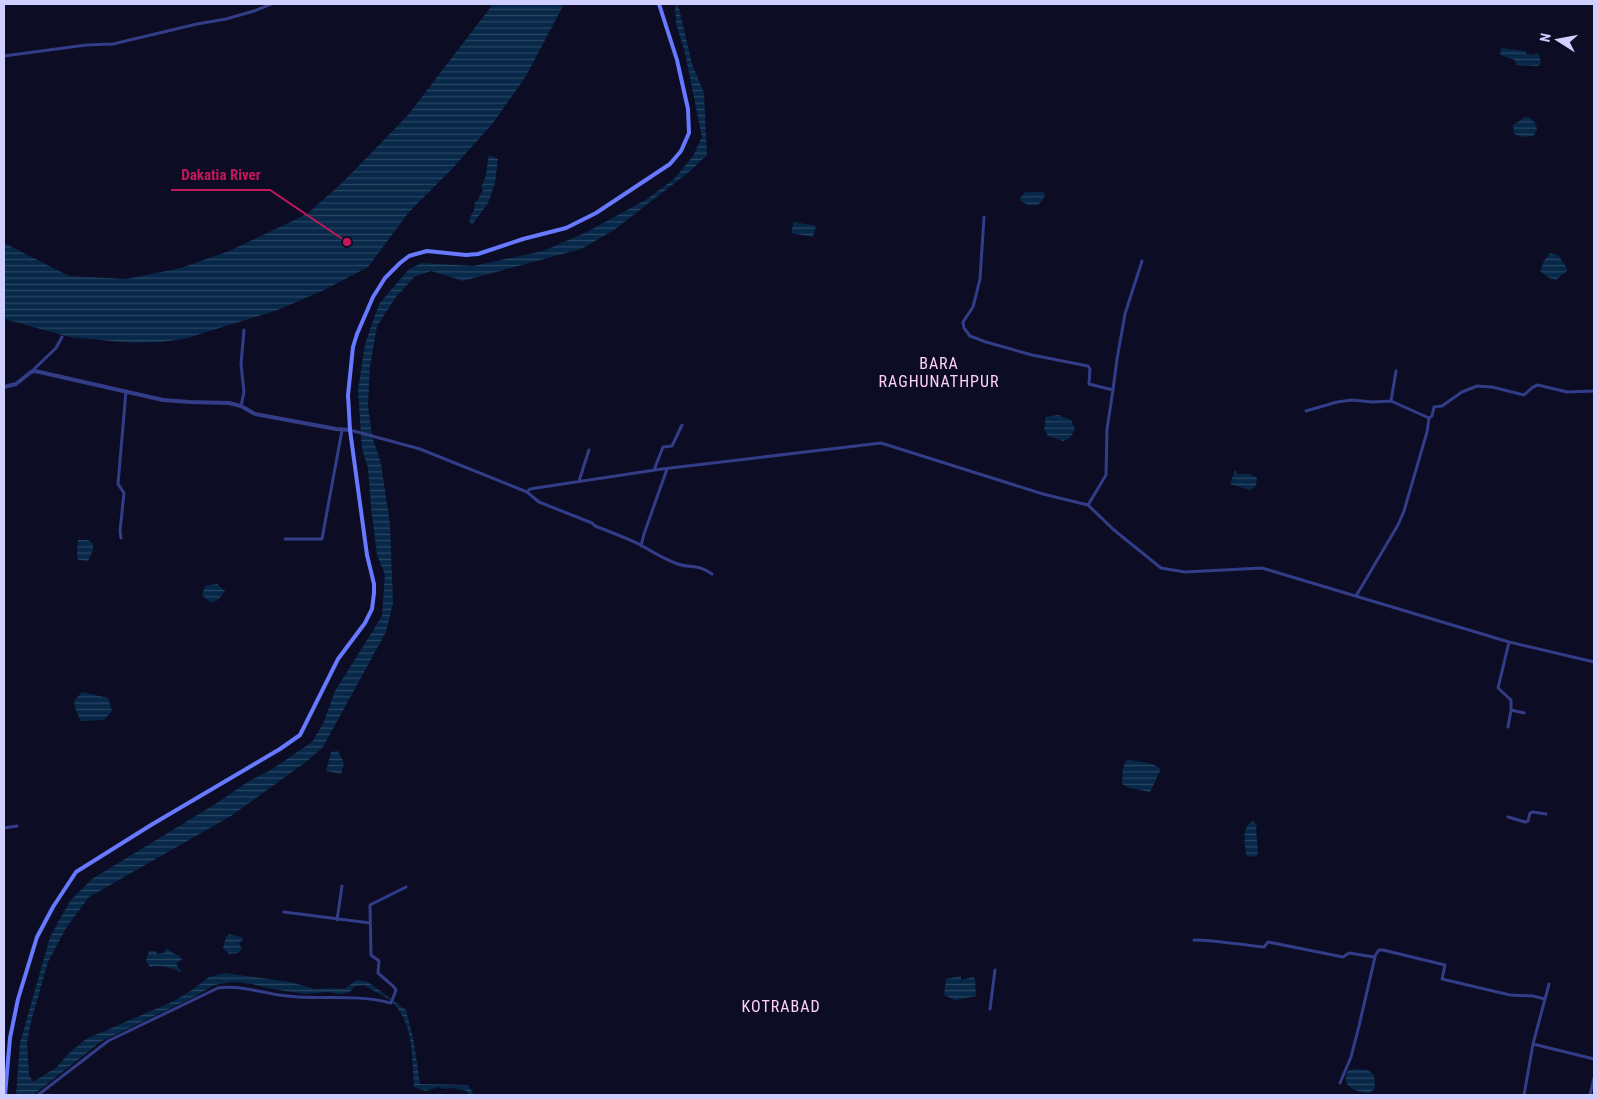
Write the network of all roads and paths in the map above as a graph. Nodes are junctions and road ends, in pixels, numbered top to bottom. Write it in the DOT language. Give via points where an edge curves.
graph roads {
  1 [pos="270,4"];
  2 [pos="659,4"];
  3 [pos="4,56"];
  4 [pos="984,217"];
  5 [pos="1142,260"];
  6 [pos="244,330"];
  7 [pos="62,337"];
  8 [pos="1396,371"];
  9 [pos="31,372"];
  10 [pos="4,387"];
  11 [pos="126,390"];
  12 [pos="1112,390"];
  13 [pos="1594,391"];
  14 [pos="1391,401"];
  15 [pos="241,406"];
  16 [pos="1306,411"];
  17 [pos="1429,418"];
  18 [pos="682,425"];
  19 [pos="342,430"];
  20 [pos="350,430"];
  21 [pos="589,450"];
  22 [pos="667,469"];
  23 [pos="654,470"];
  24 [pos="579,481"];
  25 [pos="527,492"];
  26 [pos="1088,505"];
  27 [pos="121,538"];
  28 [pos="285,539"];
  29 [pos="642,546"];
  30 [pos="712,574"];
  31 [pos="1356,596"];
  32 [pos="1509,642"];
  33 [pos="1594,662"];
  34 [pos="1512,710"];
  35 [pos="1524,713"];
  36 [pos="1508,727"];
  37 [pos="1546,814"];
  38 [pos="1508,818"];
  39 [pos="17,826"];
  40 [pos="4,828"];
  41 [pos="342,886"];
  42 [pos="406,887"];
  43 [pos="284,912"];
  44 [pos="337,920"];
  45 [pos="370,923"];
  46 [pos="1194,940"];
  47 [pos="1376,956"];
  48 [pos="995,970"];
  49 [pos="1549,984"];
  50 [pos="1545,999"];
  51 [pos="990,1009"];
  52 [pos="1533,1044"];
  53 [pos="1594,1059"];
  54 [pos="1594,1078"];
  55 [pos="1340,1083"];
  56 [pos="5,1095"];
  57 [pos="38,1095"];
  58 [pos="1524,1095"];
  59 [pos="1590,1095"];
  1 -- 3 [label="street" via="226,19 113,44"];
  2 -- 20 [label="main road" via="688,109 690,134 681,151 652,177 566,228 478,254 427,252 409,256 400,263 373,297 353,347 348,395"];
  4 -- 12 [label="street" via="980,279 973,306 963,322 964,328 970,336 1032,355 1083,364 1090,369 1090,384"];
  5 -- 12 [label="street" via="1125,314"];
  6 -- 15 [label="street"];
  7 -- 9 [label="street" via="56,348"];
  8 -- 14 [label="street"];
  9 -- 10 [label="street" via="16,384"];
  9 -- 11 [label="street"];
  11 -- 15 [label="street" via="163,400"];
  11 -- 27 [label="street" via="118,484 124,493"];
  12 -- 26 [label="street" via="1106,475"];
  13 -- 17 [label="street" via="1567,392 1538,385 1524,395 1477,386 1434,408"];
  14 -- 16 [label="street" via="1352,400"];
  14 -- 17 [label="street"];
  15 -- 19 [label="street" via="255,414"];
  17 -- 31 [label="street" via="1404,511"];
  18 -- 23 [label="street" via="672,446 663,447"];
  19 -- 20 [label="street"];
  19 -- 28 [label="street" via="322,539"];
  20 -- 25 [label="street" via="420,450"];
  20 -- 56 [label="main road" via="374,584 372,609 365,623 338,658 300,735 76,872 37,937 10,1038"];
  21 -- 24 [label="street"];
  22 -- 23 [label="street"];
  22 -- 26 [label="street" via="881,443"];
  22 -- 29 [label="street"];
  23 -- 24 [label="street"];
  24 -- 25 [label="street"];
  25 -- 29 [label="street" via="539,502"];
  26 -- 31 [label="street" via="1161,568 1184,572 1262,568"];
  29 -- 30 [label="street" via="672,562 699,567"];
  31 -- 32 [label="street"];
  32 -- 33 [label="street"];
  32 -- 34 [label="street" via="1498,688 1511,700"];
  34 -- 35 [label="street"];
  34 -- 36 [label="street"];
  37 -- 38 [label="street" via="1530,813 1525,822"];
  39 -- 40 [label="street"];
  41 -- 44 [label="street"];
  42 -- 45 [label="street" via="370,905"];
  43 -- 44 [label="street"];
  44 -- 45 [label="street"];
  45 -- 57 [label="street" via="371,955 380,961 378,973 396,990 391,1003 374,998 297,997 218,988 108,1041"];
  46 -- 47 [label="street" via="1264,947 1268,942 1343,957 1348,953"];
  47 -- 50 [label="street" via="1379,950 1383,950 1445,965 1442,979 1510,995"];
  47 -- 55 [label="street" via="1360,1026"];
  48 -- 51 [label="street"];
  49 -- 50 [label="street"];
  50 -- 52 [label="street"];
  52 -- 53 [label="street"];
  52 -- 58 [label="street"];
  54 -- 59 [label="street"];
}
